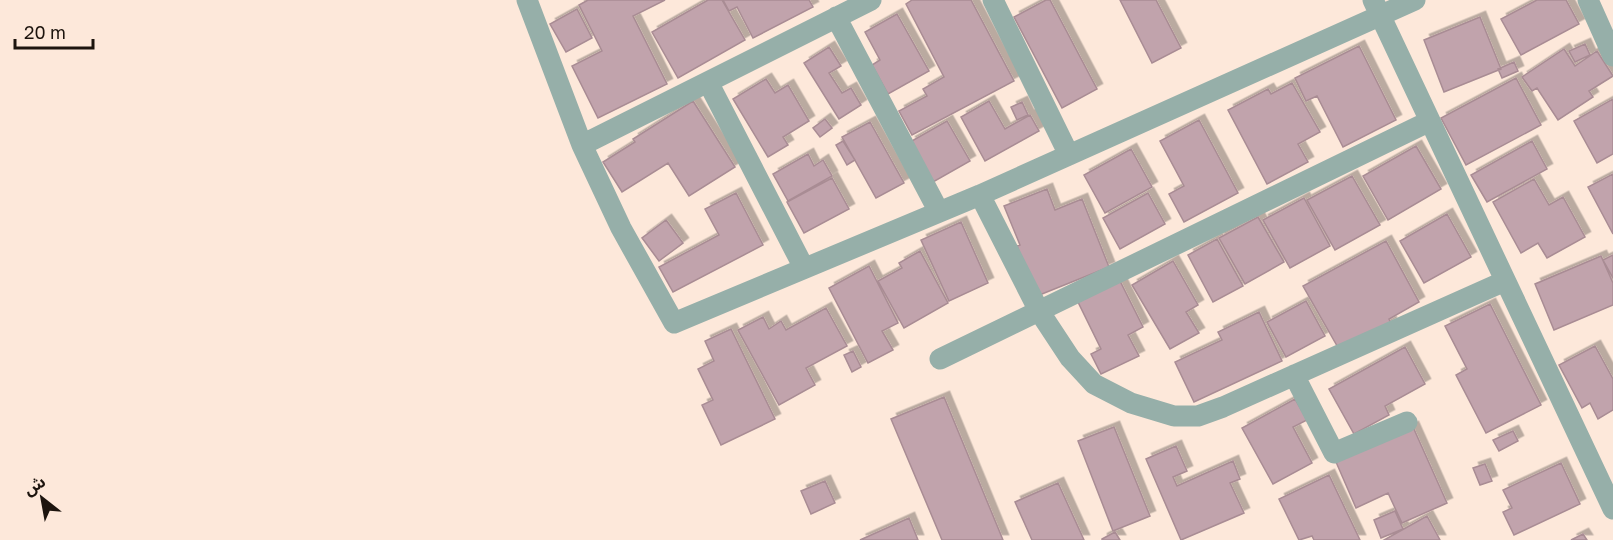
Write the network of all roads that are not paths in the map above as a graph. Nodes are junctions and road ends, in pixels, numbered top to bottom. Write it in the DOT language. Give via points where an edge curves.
graph roads {
  1 [pos="527,0"];
  2 [pos="871,0"];
  3 [pos="993,0"];
  4 [pos="1415,0"];
  5 [pos="1588,0"];
  6 [pos="1377,8"];
  7 [pos="836,17"];
  8 [pos="1613,56"];
  9 [pos="708,82"];
  10 [pos="1430,121"];
  11 [pos="582,145"];
  12 [pos="1069,155"];
  13 [pos="981,195"];
  14 [pos="939,212"];
  15 [pos="804,268"];
  16 [pos="1505,281"];
  17 [pos="1040,311"];
  18 [pos="940,359"];
  19 [pos="1294,375"];
  20 [pos="1407,422"];
  21 [pos="1613,509"];
  1 -- 11 [label="street"];
  2 -- 7 [label="street"];
  3 -- 12 [label="street"];
  4 -- 6 [label="street"];
  5 -- 8 [label="street"];
  6 -- 10 [label="street"];
  6 -- 12 [label="street"];
  7 -- 9 [label="street"];
  7 -- 14 [label="street"];
  9 -- 11 [label="street"];
  9 -- 15 [label="street"];
  10 -- 16 [label="street"];
  10 -- 17 [label="street"];
  11 -- 15 [label="street" via="621,228 674,323"];
  12 -- 13 [label="street"];
  13 -- 14 [label="street"];
  13 -- 17 [label="street"];
  14 -- 15 [label="street"];
  16 -- 19 [label="street"];
  16 -- 21 [label="street"];
  17 -- 18 [label="street"];
  17 -- 19 [label="street" via="1070,357 1094,384 1131,403 1174,416 1198,416"];
  19 -- 20 [label="street" via="1334,453"];
}
